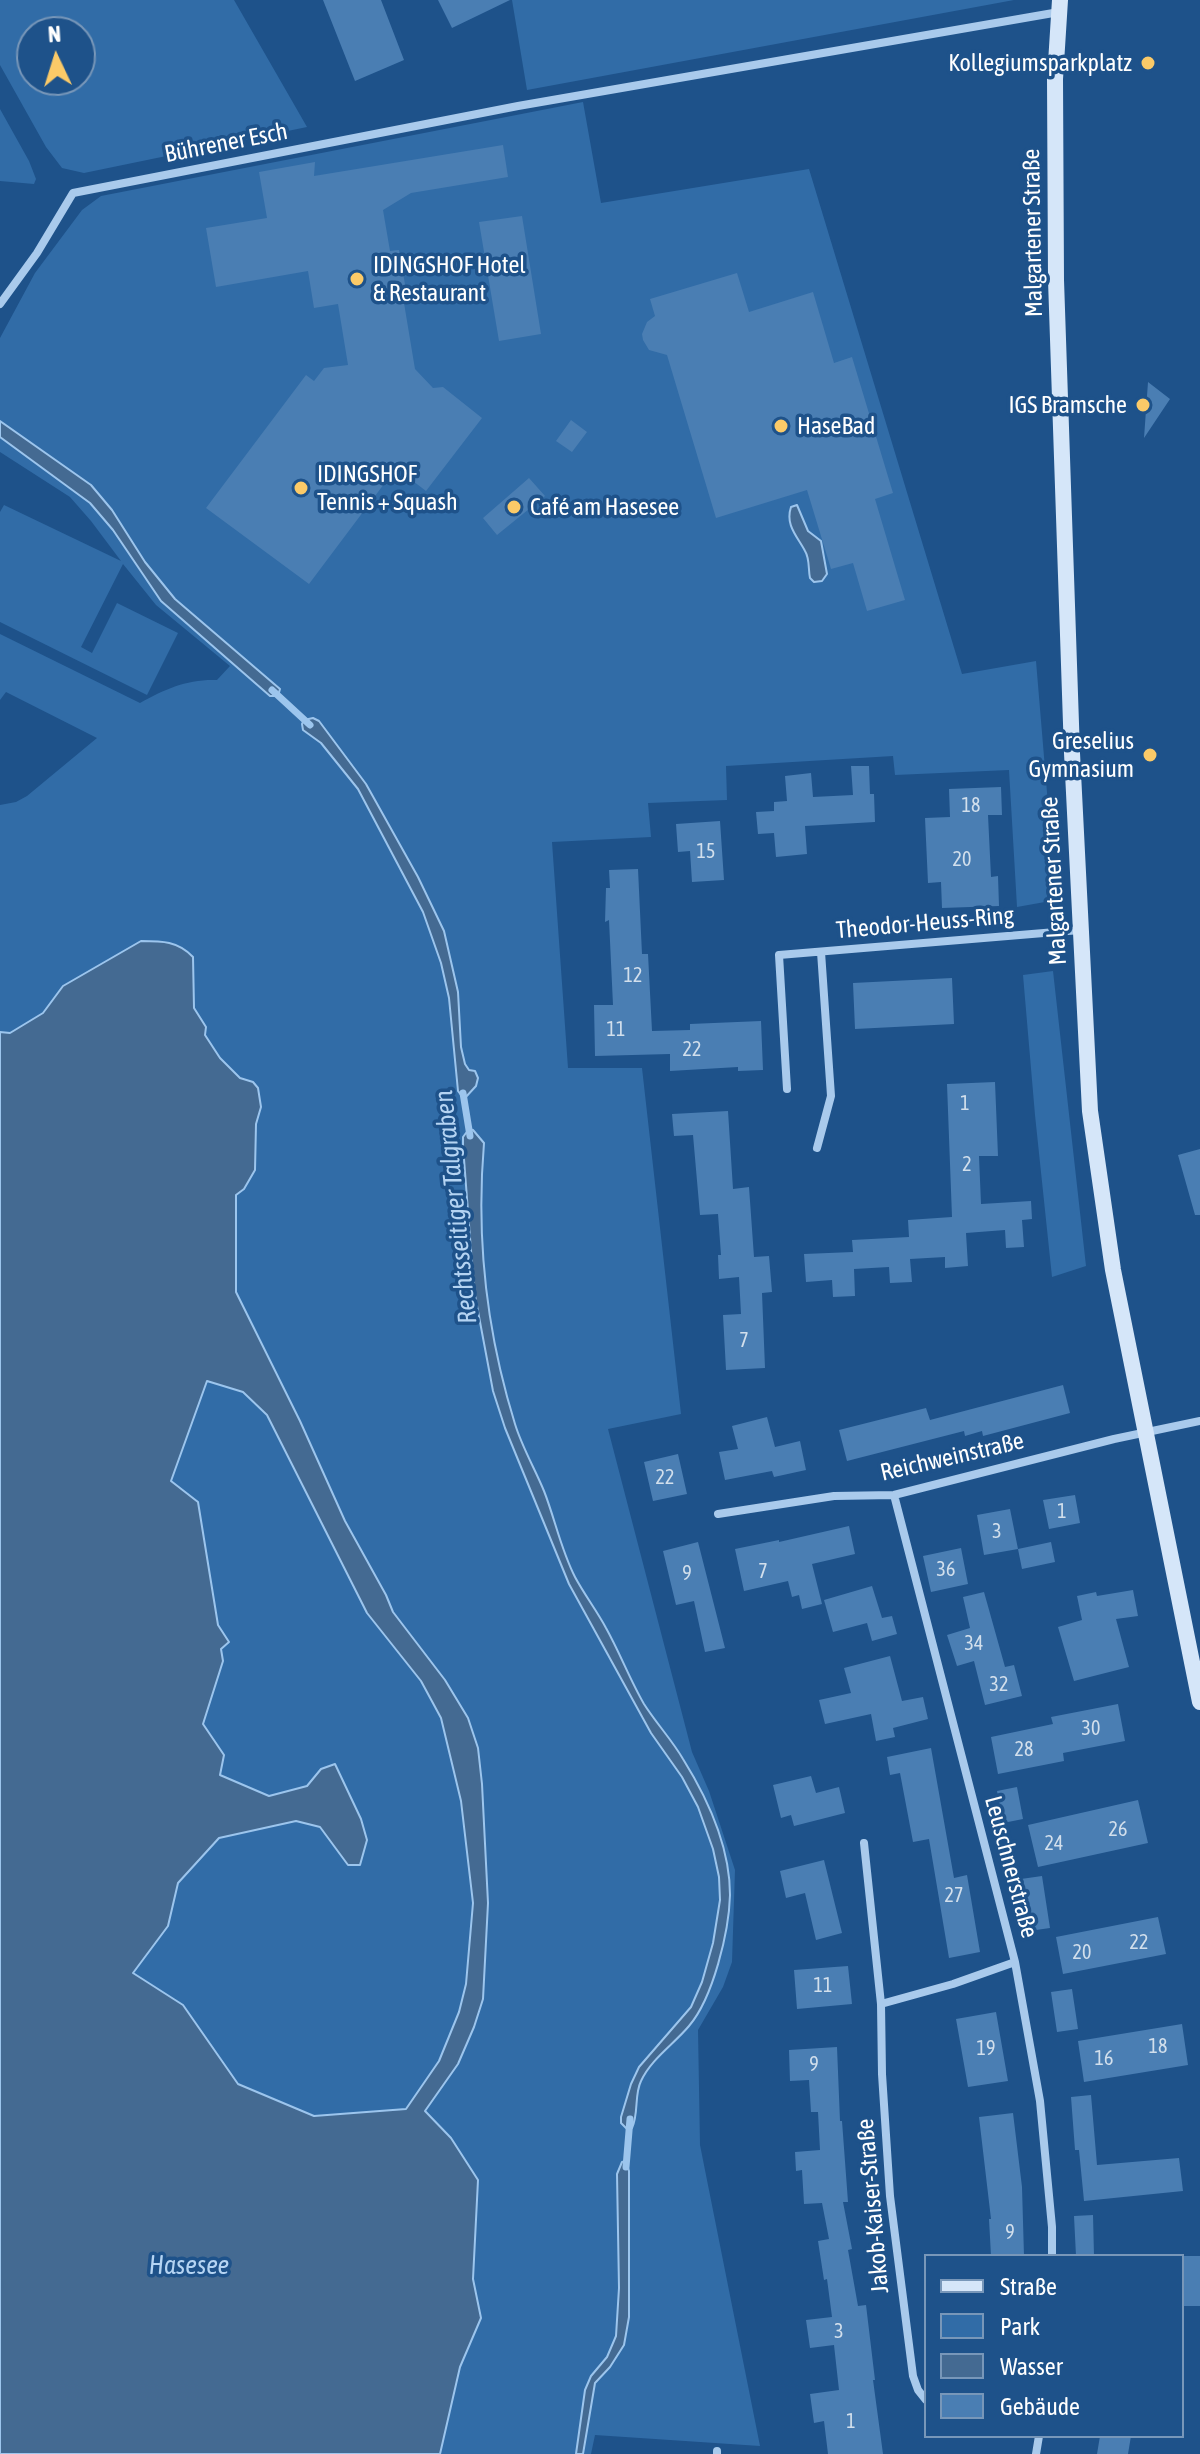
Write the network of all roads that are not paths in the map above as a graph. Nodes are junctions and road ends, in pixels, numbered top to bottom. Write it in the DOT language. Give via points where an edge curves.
graph roads {
  1 [pos="1059,6"];
  2 [pos="0,304"];
  3 [pos="1080,930"];
  4 [pos="821,952"];
  5 [pos="787,1089"];
  6 [pos="817,1148"];
  7 [pos="1200,1421"];
  8 [pos="1146,1432"];
  9 [pos="894,1495"];
  10 [pos="718,1514"];
  11 [pos="1200,1702"];
  12 [pos="864,1843"];
  13 [pos="1015,1962"];
  14 [pos="881,2004"];
  15 [pos="1052,2254"];
  16 [pos="924,2398"];
  1 -- 2 [label="street, Bührener Esch" via="73,193"];
  1 -- 3 [label="street, Malgartener Straße" via="1056,280"];
  3 -- 4 [label="street, Theodor-Heuss-Ring"];
  3 -- 8 [label="street, Malgartener Straße" via="1090,1111 1113,1270"];
  4 -- 5 [label="street, Theodor-Heuss-Ring" via="779,955"];
  4 -- 6 [label="street, Theodor-Heuss-Ring" via="831,1096"];
  7 -- 8 [label="street, Reichweinstraße"];
  8 -- 9 [label="street, Reichweinstraße"];
  8 -- 11 [label="street, Malgartener Straße"];
  9 -- 10 [label="street, Reichweinstraße" via="834,1496"];
  9 -- 13 [label="street, Leuschnerstraße"];
  12 -- 14 [label="street, Jakob-Kaiser-Straße"];
  13 -- 14 [label="street"];
  13 -- 15 [label="street, Leuschnerstraße" via="1040,2101"];
  14 -- 16 [label="street, Jakob-Kaiser-Straße" via="892,2212 913,2376"];
}
